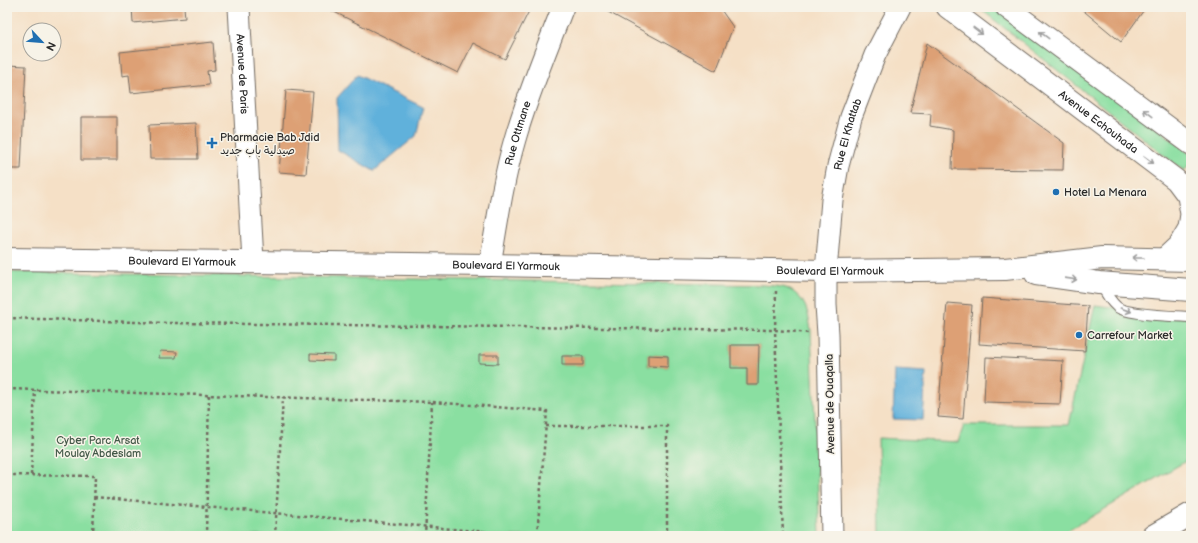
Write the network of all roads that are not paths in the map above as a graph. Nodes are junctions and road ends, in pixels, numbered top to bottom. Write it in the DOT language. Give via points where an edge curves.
graph roads {
  1 [pos="239,7"];
  2 [pos="564,7"];
  3 [pos="900,7"];
  4 [pos="947,7"];
  5 [pos="1006,7"];
  6 [pos="1191,144"];
  7 [pos="1164,258"];
  8 [pos="7,259"];
  9 [pos="1191,260"];
  10 [pos="253,261"];
  11 [pos="490,265"];
  12 [pos="1005,269"];
  13 [pos="826,271"];
  14 [pos="1100,283"];
  15 [pos="1191,290"];
  16 [pos="1191,317"];
  17 [pos="1191,514"];
  18 [pos="832,536"];
  19 [pos="1152,536"];
  1 -- 10 [label="street, Avenue de Paris"];
  2 -- 11 [label="street, Rue Ottmane" via="534,82 515,139 502,193"];
  3 -- 13 [label="street, Rue El Khattab" via="875,56 851,117 832,200"];
  4 -- 7 [label="street, Avenue Echouhada, one-way" via="1176,180 1188,196 1189,228 1179,245"];
  6 -- 5 [label="street, one-way"];
  7 -- 9 [label="main road, Boulevard El Yarmouk"];
  7 -- 12 [label="main road, Boulevard El Yarmouk, one-way" via="1102,258"];
  8 -- 10 [label="main road, Boulevard El Yarmouk"];
  10 -- 11 [label="main road, Boulevard El Yarmouk"];
  11 -- 13 [label="main road, Boulevard El Yarmouk"];
  12 -- 13 [label="main road, Boulevard El Yarmouk"];
  12 -- 14 [label="main road, Boulevard El Yarmouk, one-way"];
  13 -- 18 [label="street, Avenue de Ouaqalla"];
  14 -- 15 [label="main road, Boulevard El Yarmouk"];
  14 -- 16 [label="lane, one-way" via="1118,307 1132,312"];
  17 -- 19 [label="main road"];
}
